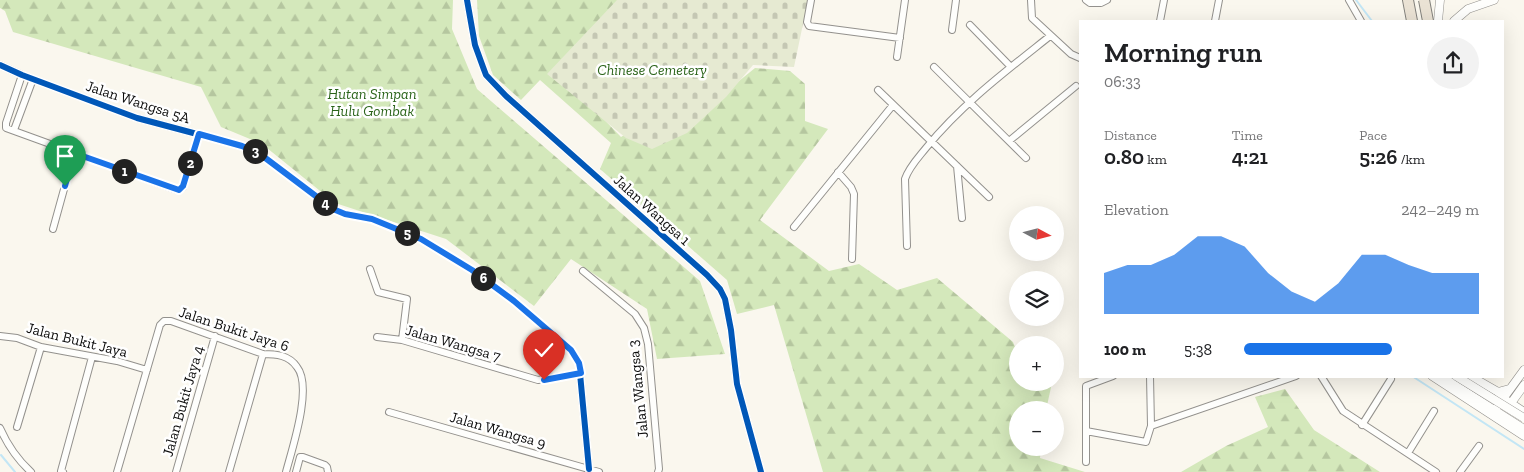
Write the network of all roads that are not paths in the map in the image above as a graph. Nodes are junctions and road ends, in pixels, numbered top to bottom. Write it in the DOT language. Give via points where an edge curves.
graph roads {
  1 [pos="467,0"];
  2 [pos="811,0"];
  3 [pos="905,0"];
  4 [pos="956,0"];
  5 [pos="1031,0"];
  6 [pos="1086,0"];
  7 [pos="1107,0"];
  8 [pos="1164,0"];
  9 [pos="1218,0"];
  10 [pos="1349,0"];
  11 [pos="1408,0"];
  12 [pos="1425,0"];
  13 [pos="1440,0"];
  14 [pos="1494,0"];
  15 [pos="1160,20"];
  16 [pos="1215,20"];
  17 [pos="1361,20"];
  18 [pos="1412,20"];
  19 [pos="1421,20"];
  20 [pos="1428,20"];
  21 [pos="1438,20"];
  22 [pos="1455,20"];
  23 [pos="970,25"];
  24 [pos="952,30"];
  25 [pos="1050,36"];
  26 [pos="900,38"];
  27 [pos="897,57"];
  28 [pos="1079,58"];
  29 [pos="0,65"];
  30 [pos="934,67"];
  31 [pos="1010,67"];
  32 [pos="22,75"];
  33 [pos="33,79"];
  34 [pos="1076,86"];
  35 [pos="878,90"];
  36 [pos="969,101"];
  37 [pos="893,104"];
  38 [pos="14,130"];
  39 [pos="199,134"];
  40 [pos="1009,141"];
  41 [pos="931,142"];
  42 [pos="74,153"];
  43 [pos="1026,158"];
  44 [pos="957,166"];
  45 [pos="838,172"];
  46 [pos="990,197"];
  47 [pos="962,218"];
  48 [pos="794,227"];
  49 [pos="53,229"];
  50 [pos="907,246"];
  51 [pos="852,259"];
  52 [pos="370,269"];
  53 [pos="583,271"];
  54 [pos="0,336"];
  55 [pos="215,336"];
  56 [pos="377,337"];
  57 [pos="402,340"];
  58 [pos="41,347"];
  59 [pos="263,354"];
  60 [pos="92,357"];
  61 [pos="147,370"];
  62 [pos="1524,370"];
  63 [pos="581,373"];
  64 [pos="1108,378"];
  65 [pos="1150,378"];
  66 [pos="1290,378"];
  67 [pos="1322,378"];
  68 [pos="1435,378"];
  69 [pos="1444,378"];
  70 [pos="1460,378"];
  71 [pos="1473,378"];
  72 [pos="1391,379"];
  73 [pos="1524,386"];
  74 [pos="1510,389"];
  75 [pos="1492,390"];
  76 [pos="1503,398"];
  77 [pos="1511,403"];
  78 [pos="1494,410"];
  79 [pos="1434,411"];
  80 [pos="390,412"];
  81 [pos="1523,413"];
  82 [pos="1502,415"];
  83 [pos="1362,425"];
  84 [pos="1151,426"];
  85 [pos="17,427"];
  86 [pos="0,428"];
  87 [pos="1524,429"];
  88 [pos="1086,431"];
  89 [pos="1524,436"];
  90 [pos="2,441"];
  91 [pos="1479,446"];
  92 [pos="1408,454"];
  93 [pos="1086,462"];
  94 [pos="328,469"];
  95 [pos="589,469"];
  96 [pos="62,471"];
  97 [pos="31,472"];
  98 [pos="118,472"];
  99 [pos="176,472"];
  100 [pos="229,472"];
  101 [pos="286,472"];
  102 [pos="296,472"];
  103 [pos="599,472"];
  104 [pos="658,472"];
  105 [pos="760,472"];
  106 [pos="1436,472"];
  107 [pos="1460,472"];
  1 -- 105 [label="street, Jalan Wangsa 1" via="475,45 486,75 720,289 727,312 737,384"];
  2 -- 26 [label="street" via="808,26"];
  3 -- 26 [label="street"];
  4 -- 24 [label="street"];
  5 -- 25 [label="street" via="1032,18"];
  6 -- 7 [label="street" via="1090,3"];
  8 -- 15 [label="street"];
  9 -- 16 [label="street"];
  10 -- 17 [label="street"];
  11 -- 18 [label="highway"];
  12 -- 19 [label="street"];
  12 -- 20 [label="highway, bridge"];
  13 -- 21 [label="street"];
  14 -- 22 [label="street" via="1468,9"];
  23 -- 31 [label="street"];
  25 -- 28 [label="street"];
  25 -- 31 [label="street"];
  26 -- 27 [label="street"];
  29 -- 32 [label="street, Jalan Wangsa 5A"];
  30 -- 36 [label="street"];
  31 -- 36 [label="street"];
  32 -- 33 [label="street, Jalan Wangsa 5A"];
  32 -- 38 [label="street" via="6,123 6,128"];
  33 -- 38 [label="street"];
  33 -- 39 [label="street, Jalan Wangsa 5A" via="137,118"];
  34 -- 40 [label="street"];
  35 -- 37 [label="street"];
  36 -- 40 [label="street"];
  36 -- 41 [label="street"];
  37 -- 41 [label="street"];
  37 -- 45 [label="street"];
  38 -- 42 [label="street"];
  39 -- 42 [label="street" via="179,190"];
  39 -- 63 [label="street, Jalan Wangsa 5A" via="260,154 333,209 372,219 421,239 472,270 571,350"];
  40 -- 43 [label="street"];
  41 -- 44 [label="street"];
  41 -- 50 [label="street" via="907,170"];
  42 -- 49 [label="street"];
  44 -- 46 [label="street"];
  44 -- 47 [label="street"];
  45 -- 48 [label="street"];
  45 -- 51 [label="street" via="854,194"];
  52 -- 57 [label="street" via="378,292 407,299"];
  53 -- 104 [label="street, Jalan Wangsa 3" via="636,314 644,328"];
  54 -- 58 [label="street, Jalan Bukit Jaya"];
  55 -- 59 [label="street, Jalan Bukit Jaya 6"];
  55 -- 61 [label="street, Jalan Bukit Jaya 6" via="164,321"];
  55 -- 99 [label="street, Jalan Bukit Jaya 4"];
  56 -- 57 [label="street, Jalan Wangsa 7"];
  57 -- 63 [label="street, Jalan Wangsa 7" via="538,380"];
  58 -- 60 [label="street, Jalan Bukit Jaya"];
  58 -- 85 [label="street"];
  59 -- 100 [label="street"];
  59 -- 101 [label="street, Jalan Bukit Jaya 6" via="288,358 301,374 300,422"];
  60 -- 61 [label="street, Jalan Bukit Jaya"];
  60 -- 96 [label="street"];
  61 -- 98 [label="street"];
  62 -- 74 [label="street"];
  63 -- 95 [label="street, Jalan Wangsa 5A"];
  64 -- 88 [label="street" via="1086,386"];
  65 -- 84 [label="street"];
  66 -- 84 [label="street"];
  67 -- 83 [label="street" via="1342,411"];
  68 -- 89 [label="street"];
  69 -- 78 [label="street"];
  70 -- 81 [label="street, bridge"];
  71 -- 75 [label="street"];
  72 -- 83 [label="street"];
  73 -- 77 [label="street"];
  73 -- 81 [label="street" via="1519,397"];
  74 -- 75 [label="street" via="1502,392"];
  74 -- 76 [label="street"];
  75 -- 76 [label="street"];
  76 -- 77 [label="street"];
  76 -- 78 [label="street"];
  77 -- 81 [label="street"];
  77 -- 82 [label="street"];
  78 -- 82 [label="street"];
  79 -- 92 [label="street"];
  80 -- 95 [label="street, Jalan Wangsa 9"];
  82 -- 87 [label="street"];
  83 -- 92 [label="street"];
  84 -- 88 [label="street" via="1146,442"];
  86 -- 90 [label="street"];
  88 -- 93 [label="street"];
  90 -- 97 [label="street"];
  91 -- 107 [label="street"];
  92 -- 106 [label="street"];
  94 -- 102 [label="street" via="300,457"];
  95 -- 103 [label="street, Jalan Wangsa 9"];
}
